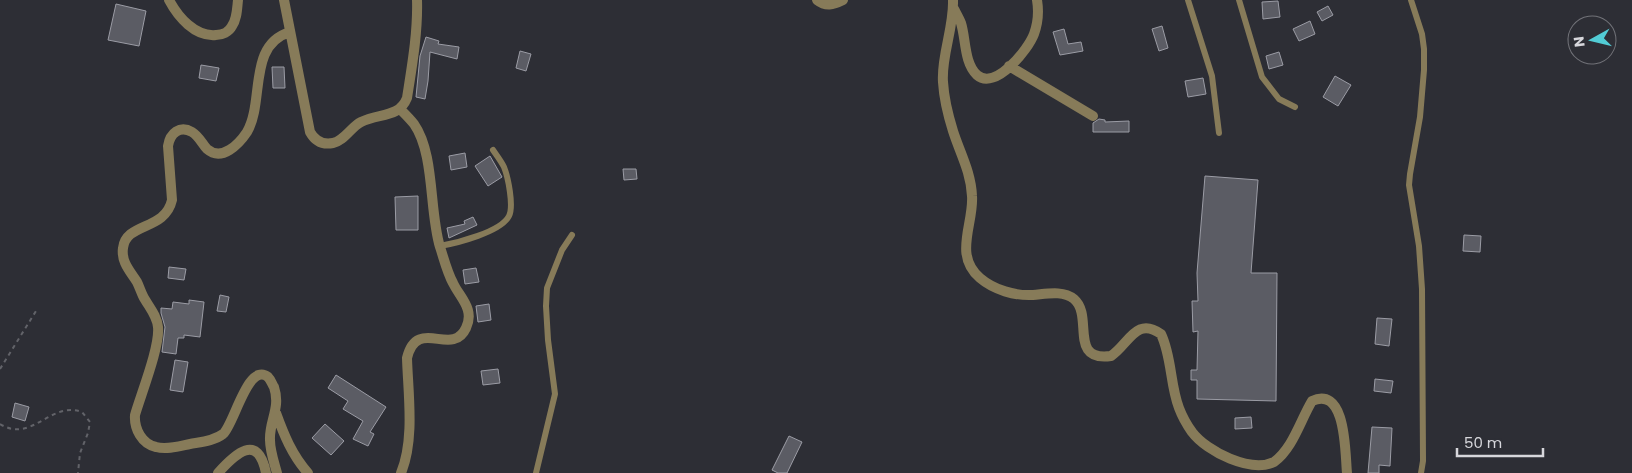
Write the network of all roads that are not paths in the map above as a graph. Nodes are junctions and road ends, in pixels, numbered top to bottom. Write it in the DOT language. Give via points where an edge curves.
graph roads {
  1 [pos="169,0"];
  2 [pos="238,0"];
  3 [pos="284,0"];
  4 [pos="417,0"];
  5 [pos="817,0"];
  6 [pos="842,0"];
  7 [pos="1037,0"];
  8 [pos="1188,0"];
  9 [pos="1239,0"];
  10 [pos="1411,0"];
  11 [pos="954,4"];
  12 [pos="290,32"];
  13 [pos="1009,66"];
  14 [pos="1295,107"];
  15 [pos="401,110"];
  16 [pos="1092,116"];
  17 [pos="1219,133"];
  18 [pos="493,150"];
  19 [pos="572,235"];
  20 [pos="440,246"];
  21 [pos="276,412"];
  22 [pos="1347,472"];
  23 [pos="218,473"];
  24 [pos="266,473"];
  25 [pos="277,473"];
  26 [pos="308,473"];
  27 [pos="401,473"];
  28 [pos="536,473"];
  29 [pos="1421,473"];
  1 -- 2 [label="street" via="189,26 208,35 222,35 231,28"];
  3 -- 12 [label="street"];
  4 -- 15 [label="street" via="410,82"];
  5 -- 6 [label="street" via="828,5"];
  7 -- 13 [label="street" via="1039,14 1034,34 1028,48"];
  8 -- 17 [label="lane" via="1212,76"];
  9 -- 14 [label="lane" via="1262,77 1278,99"];
  10 -- 29 [label="lane" via="1424,49 1420,117 1409,185 1422,289"];
  11 -- 13 [label="street" via="971,66 977,74 993,78"];
  11 -- 22 [label="street" via="943,83 949,118 971,185 973,202 966,252 974,272 994,287 1007,291 1032,295 1061,294 1073,298 1079,306 1085,345 1096,356 1111,356 1135,331 1150,329 1161,334 1179,409 1192,432 1211,450 1241,466 1268,467 1276,462 1288,448 1312,401 1326,399 1338,411 1342,423"];
  12 -- 15 [label="street" via="314,139 336,142 360,122"];
  12 -- 21 [label="street" via="275,41 263,58 255,112 248,131 233,149 218,153 209,150 192,132 185,129 173,133 168,146 170,208 160,219 130,234 122,251 158,327 135,415 134,424 141,437 151,445 164,448 217,437 231,424 251,380 260,376 268,377 272,383"];
  13 -- 16 [label="street"];
  15 -- 20 [label="street" via="415,125 424,147"];
  18 -- 20 [label="lane" via="504,167 508,182 510,214 504,222 483,234"];
  19 -- 28 [label="lane" via="562,250 547,288 548,340 555,394"];
  20 -- 27 [label="street" via="453,283 466,303 468,325 457,338 444,341 424,338 409,349 410,416"];
  21 -- 25 [label="street" via="270,439"];
  21 -- 26 [label="street" via="292,452"];
  23 -- 24 [label="street" via="241,451 250,450 262,459"];
}
